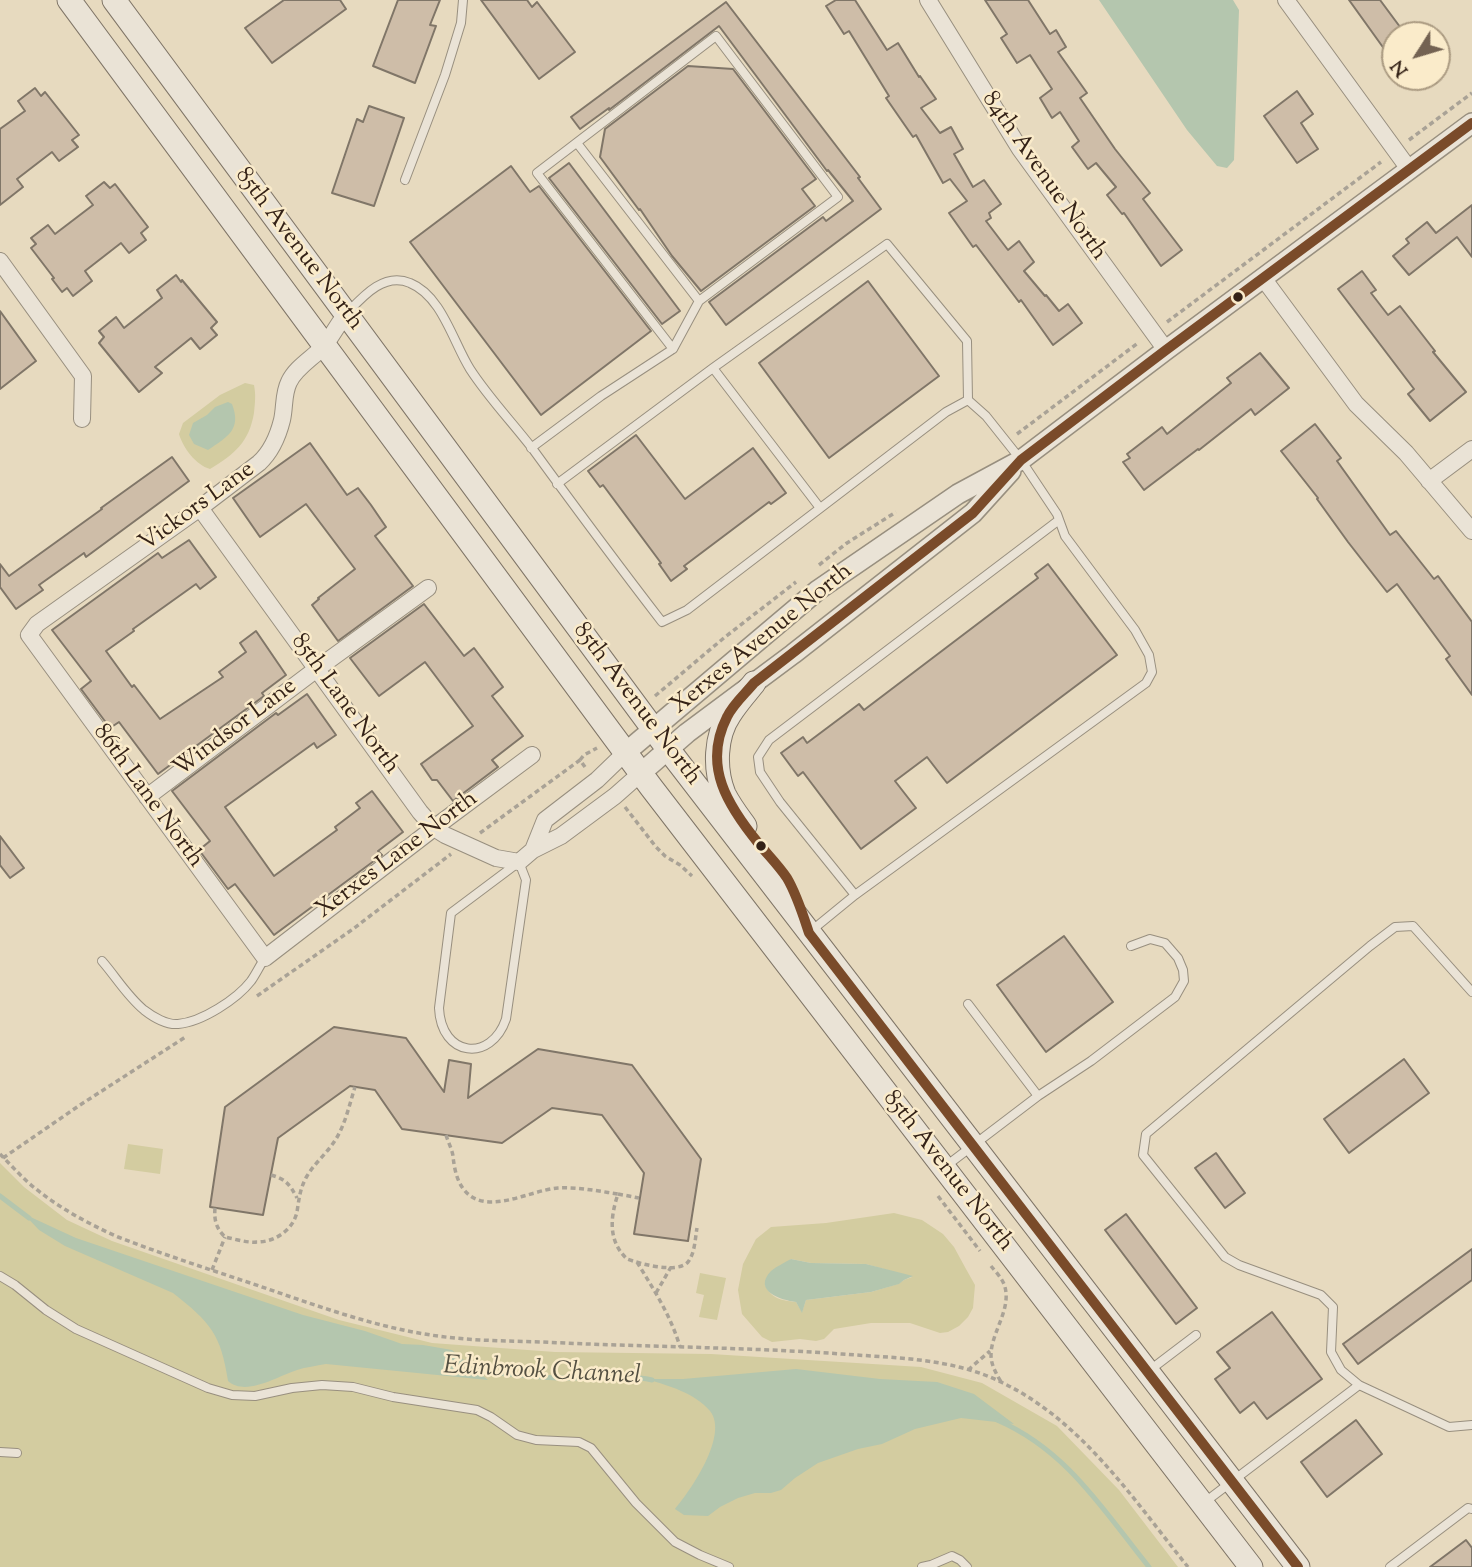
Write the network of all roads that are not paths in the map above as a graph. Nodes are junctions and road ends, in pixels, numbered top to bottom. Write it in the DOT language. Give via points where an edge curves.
graph roads {
  1 [pos="69,0"];
  2 [pos="114,0"];
  3 [pos="463,0"];
  4 [pos="928,0"];
  5 [pos="1286,0"];
  6 [pos="1472,122"];
  7 [pos="577,143"];
  8 [pos="1409,169"];
  9 [pos="405,180"];
  10 [pos="0,261"];
  11 [pos="1263,278"];
  12 [pos="699,301"];
  13 [pos="346,314"];
  14 [pos="324,345"];
  15 [pos="673,349"];
  16 [pos="1166,350"];
  17 [pos="713,368"];
  18 [pos="968,400"];
  19 [pos="82,419"];
  20 [pos="531,448"];
  21 [pos="1472,449"];
  22 [pos="1021,460"];
  23 [pos="1429,481"];
  24 [pos="557,484"];
  25 [pos="200,508"];
  26 [pos="820,508"];
  27 [pos="1059,520"];
  28 [pos="1472,531"];
  29 [pos="428,588"];
  30 [pos="29,635"];
  31 [pos="317,668"];
  32 [pos="754,683"];
  33 [pos="653,729"];
  34 [pos="668,749"];
  35 [pos="625,752"];
  36 [pos="532,755"];
  37 [pos="641,773"];
  38 [pos="147,797"];
  39 [pos="435,828"];
  40 [pos="533,850"];
  41 [pos="519,862"];
  42 [pos="855,895"];
  43 [pos="809,933"];
  44 [pos="1131,946"];
  45 [pos="265,958"];
  46 [pos="102,961"];
  47 [pos="1472,992"];
  48 [pos="968,1004"];
  49 [pos="1038,1096"];
  50 [pos="973,1145"];
  51 [pos="944,1168"];
  52 [pos="0,1276"];
  53 [pos="1196,1335"];
  54 [pos="1147,1372"];
  55 [pos="1359,1385"];
  56 [pos="1472,1425"];
  57 [pos="0,1452"];
  58 [pos="17,1453"];
  59 [pos="1232,1481"];
  60 [pos="1203,1504"];
  61 [pos="1472,1509"];
  62 [pos="729,1567"];
  63 [pos="922,1567"];
  64 [pos="967,1567"];
  65 [pos="1251,1567"];
  66 [pos="1298,1567"];
  67 [pos="1390,1567"];
  1 -- 14 [label="main road, 85th Avenue North"];
  2 -- 13 [label="main road, 85th Avenue North"];
  3 -- 9 [label="lane" via="461,23"];
  4 -- 16 [label="street, 84th Avenue North" via="1020,149"];
  5 -- 8 [label="street"];
  6 -- 8 [label="street, Xerxes Avenue North"];
  7 -- 12 [label="lane"];
  7 -- 12 [label="lane" via="716,36 838,197"];
  7 -- 15 [label="lane" via="537,173"];
  8 -- 11 [label="street, Xerxes Avenue North"];
  10 -- 19 [label="street" via="83,376"];
  11 -- 16 [label="street, Xerxes Avenue North"];
  11 -- 23 [label="street" via="1356,404"];
  12 -- 15 [label="lane"];
  13 -- 14 [label="street, Vickors Lane"];
  13 -- 20 [label="lane" via="381,283 409,282 424,291 436,304 470,369"];
  13 -- 33 [label="main road, 85th Avenue North"];
  14 -- 25 [label="street, Vickors Lane" via="290,380 268,455"];
  14 -- 35 [label="main road, 85th Avenue North"];
  15 -- 20 [label="lane"];
  16 -- 22 [label="street, Xerxes Avenue North"];
  17 -- 18 [label="lane" via="887,244 967,341"];
  17 -- 24 [label="lane"];
  17 -- 26 [label="lane"];
  18 -- 22 [label="lane"];
  18 -- 26 [label="lane"];
  20 -- 24 [label="lane"];
  21 -- 23 [label="street"];
  22 -- 27 [label="lane"];
  22 -- 32 [label="street, Xerxes Avenue North" via="972,513"];
  22 -- 33 [label="street, Xerxes Avenue North" via="958,494 818,590"];
  23 -- 28 [label="street"];
  24 -- 26 [label="lane" via="662,622 687,610"];
  25 -- 30 [label="street, Vickors Lane" via="37,624"];
  25 -- 31 [label="street, 85th Lane North"];
  27 -- 42 [label="lane" via="1065,536 1135,630 1149,655 1152,672 1146,683"];
  27 -- 42 [label="lane" via="769,740 758,757 760,772 780,802"];
  29 -- 31 [label="street, Windsor Lane"];
  30 -- 38 [label="street, 86th Lane North"];
  31 -- 38 [label="street, Windsor Lane"];
  31 -- 39 [label="street, 85th Lane North"];
  32 -- 34 [label="street, Xerxes Avenue North"];
  32 -- 43 [label="main road" via="728,715 721,734 720,779 731,807 789,881"];
  33 -- 34 [label="main road, 85th Avenue North"];
  33 -- 35 [label="street, Xerxes Avenue North"];
  34 -- 37 [label="street, Xerxes Avenue North"];
  34 -- 43 [label="main road, 85th Avenue North"];
  35 -- 37 [label="main road, 85th Avenue North"];
  35 -- 40 [label="street, Xerxes Avenue North" via="545,820"];
  36 -- 39 [label="street, Xerxes Lane North"];
  37 -- 40 [label="street, Xerxes Avenue North" via="561,836"];
  37 -- 51 [label="main road, 85th Avenue North"];
  38 -- 45 [label="street, 86th Lane North"];
  39 -- 41 [label="street, 85th Lane North" via="496,858"];
  39 -- 45 [label="street, Xerxes Lane North"];
  40 -- 41 [label="street, Xerxes Avenue North"];
  41 -- 41 [label="lane" via="451,913 439,1008 444,1033 459,1045 485,1046 495,1040 506,1019 526,880"];
  42 -- 43 [label="lane"];
  43 -- 50 [label="main road, 85th Avenue North"];
  44 -- 49 [label="lane" via="1150,939 1165,943 1178,958 1184,981 1175,997"];
  45 -- 46 [label="lane" via="235,997 178,1024 145,1011"];
  47 -- 55 [label="lane" via="1413,926 1395,927 1146,1134 1143,1155 1225,1257 1321,1295 1333,1307 1331,1352 1341,1370"];
  48 -- 49 [label="lane"];
  49 -- 50 [label="lane"];
  50 -- 51 [label="lane"];
  50 -- 54 [label="main road, 85th Avenue North"];
  51 -- 60 [label="main road, 85th Avenue North"];
  52 -- 62 [label="lane" via="76,1328 220,1392 255,1396 322,1385 353,1387 477,1410 517,1435 536,1440 579,1442 591,1448 675,1542"];
  53 -- 54 [label="lane"];
  54 -- 59 [label="main road, 85th Avenue North"];
  55 -- 56 [label="lane" via="1449,1427"];
  55 -- 59 [label="lane"];
  57 -- 58 [label="lane"];
  59 -- 60 [label="lane"];
  59 -- 66 [label="main road, 85th Avenue North"];
  60 -- 65 [label="main road, 85th Avenue North"];
  61 -- 67 [label="lane"];
  63 -- 64 [label="lane" via="952,1556"];
}
